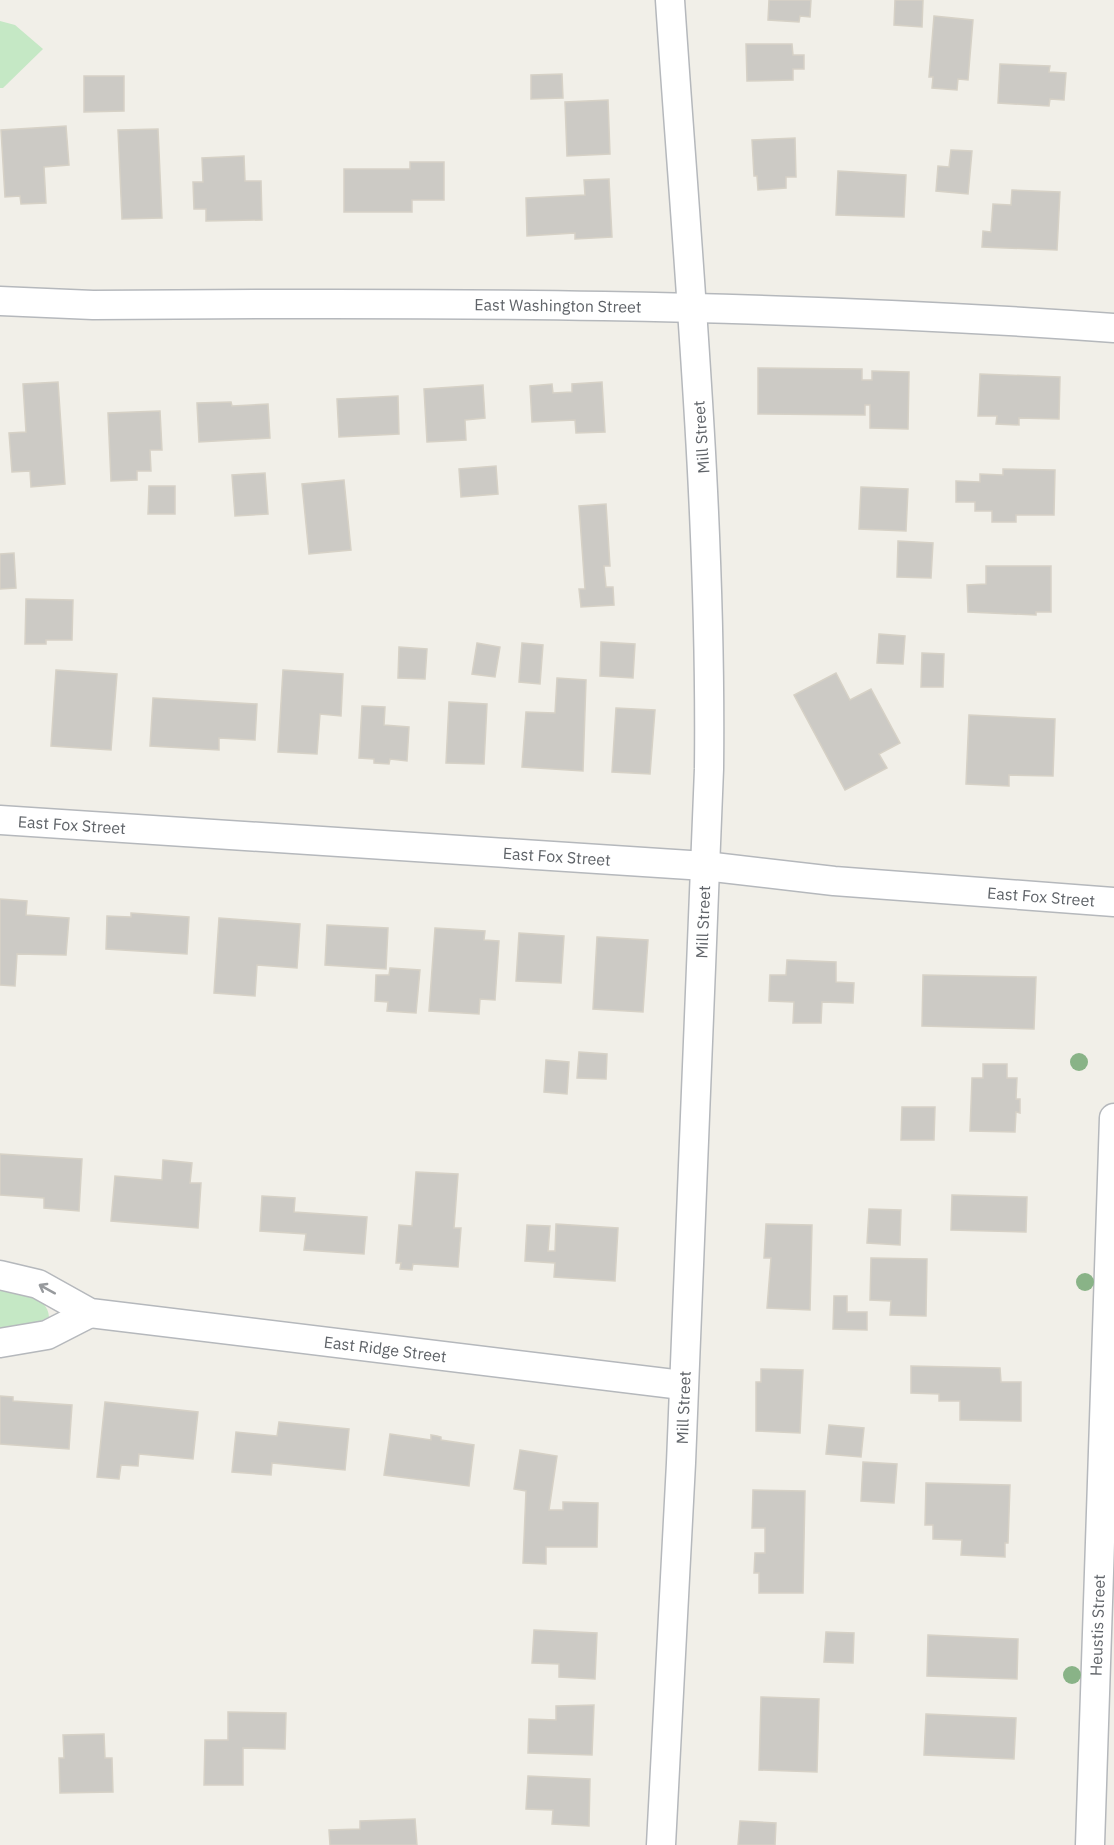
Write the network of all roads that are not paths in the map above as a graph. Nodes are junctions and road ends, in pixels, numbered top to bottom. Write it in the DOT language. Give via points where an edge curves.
graph roads {
  1 [pos="670,0"];
  2 [pos="0,301"];
  3 [pos="693,308"];
  4 [pos="1114,328"];
  5 [pos="0,820"];
  6 [pos="705,866"];
  7 [pos="1114,902"];
  8 [pos="1114,1118"];
  9 [pos="0,1275"];
  10 [pos="90,1313"];
  11 [pos="0,1342"];
  12 [pos="682,1385"];
  13 [pos="661,1845"];
  14 [pos="1090,1845"];
  1 -- 3 [label="street, Mill Street"];
  2 -- 3 [label="street, East Washington Street" via="93,305"];
  3 -- 4 [label="street, East Washington Street" via="910,315"];
  3 -- 6 [label="street, Mill Street" via="710,666"];
  5 -- 6 [label="street, East Fox Street"];
  6 -- 7 [label="street, East Fox Street" via="834,881"];
  6 -- 12 [label="street, Mill Street"];
  8 -- 14 [label="street, Heustis Street"];
  10 -- 9 [label="street, East Ridge Street, one-way" via="38,1284"];
  10 -- 11 [label="street" via="47,1335"];
  10 -- 12 [label="street, East Ridge Street"];
  12 -- 13 [label="street, Mill Street"];
}
